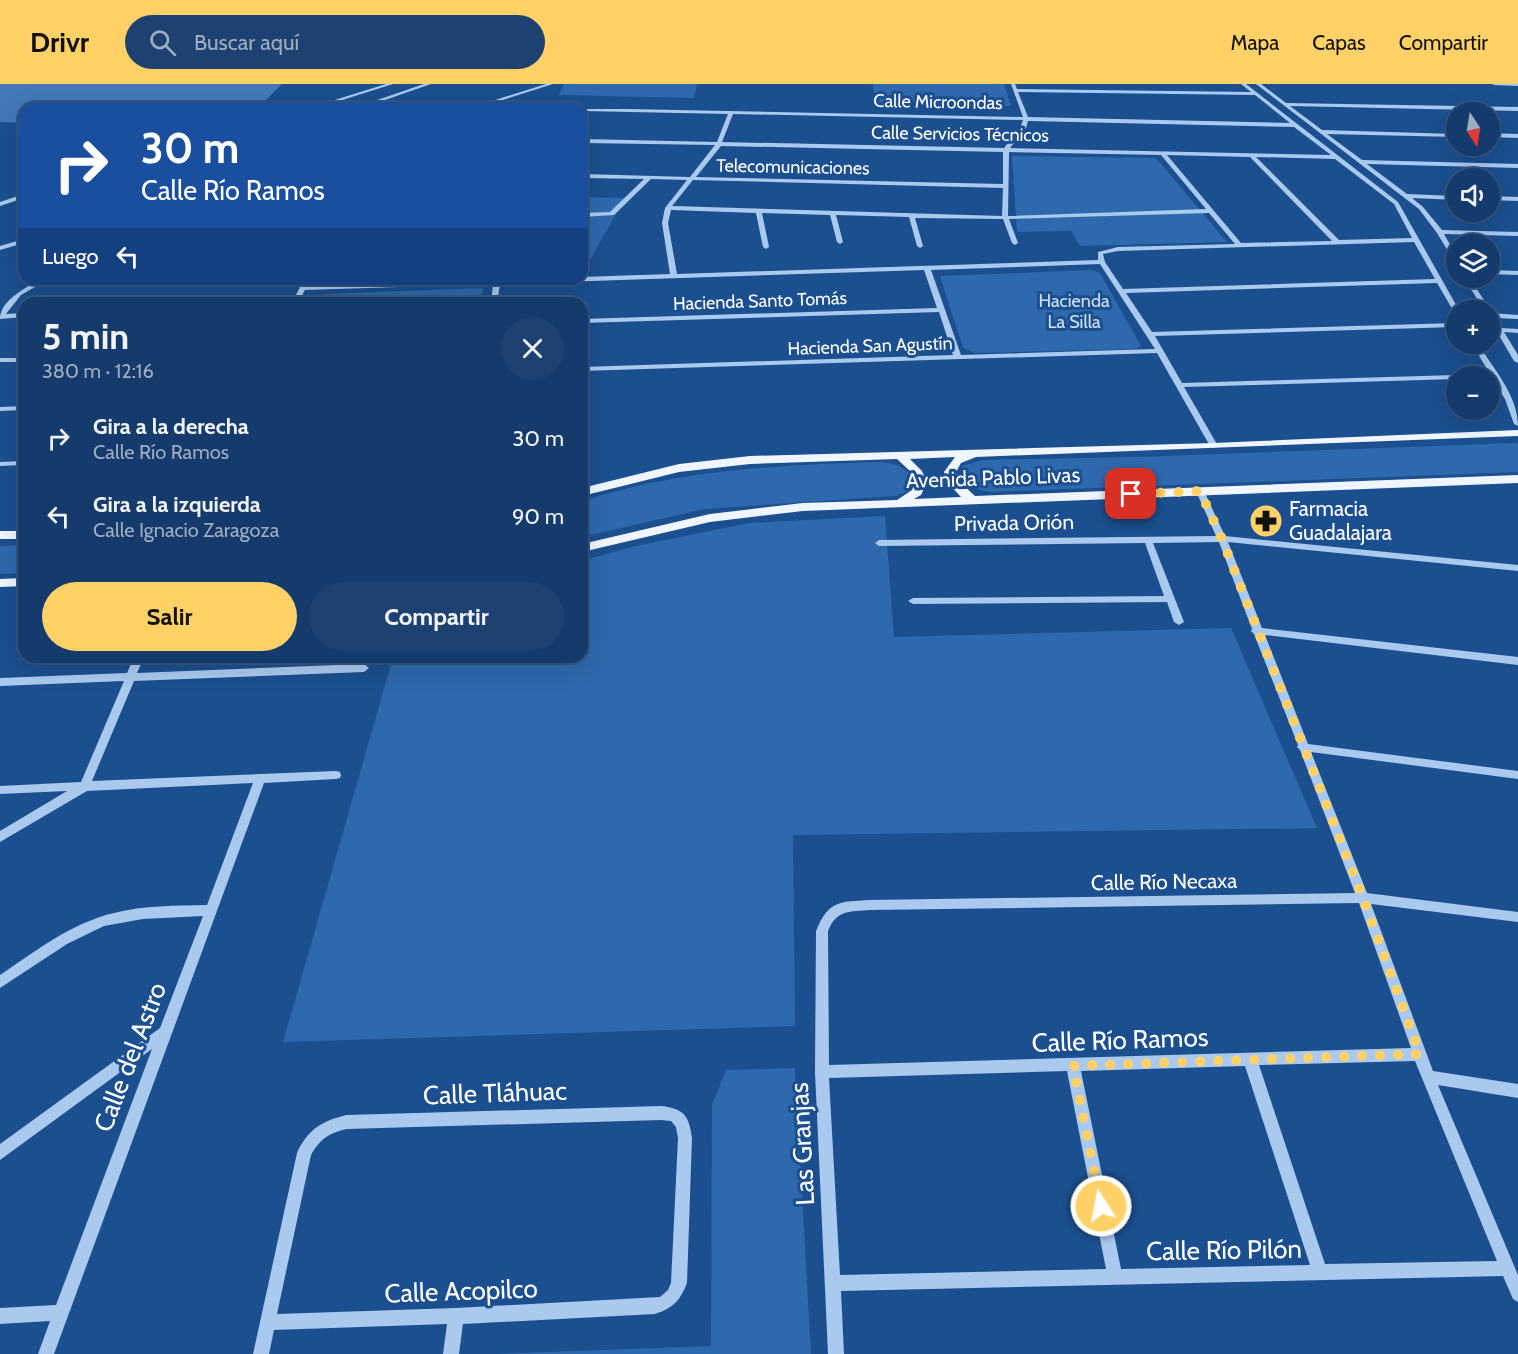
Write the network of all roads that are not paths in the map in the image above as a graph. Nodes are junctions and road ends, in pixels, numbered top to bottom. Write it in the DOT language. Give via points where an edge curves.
graph roads {
  1 [pos="391,84"];
  2 [pos="429,84"];
  3 [pos="551,84"];
  4 [pos="1243,84"];
  5 [pos="1258,84"];
  6 [pos="1494,84"];
  7 [pos="1518,85"];
  8 [pos="1014,87"];
  9 [pos="1256,94"];
  10 [pos="332,102"];
  11 [pos="375,102"];
  12 [pos="492,102"];
  13 [pos="1286,104"];
  14 [pos="1518,108"];
  15 [pos="588,110"];
  16 [pos="731,113"];
  17 [pos="1026,118"];
  18 [pos="1294,125"];
  19 [pos="1322,132"];
  20 [pos="1446,135"];
  21 [pos="1500,135"];
  22 [pos="1518,136"];
  23 [pos="588,141"];
  24 [pos="719,144"];
  25 [pos="1006,150"];
  26 [pos="1163,154"];
  27 [pos="1252,156"];
  28 [pos="1336,157"];
  29 [pos="1360,162"];
  30 [pos="1518,166"];
  31 [pos="588,176"];
  32 [pos="649,178"];
  33 [pos="691,179"];
  34 [pos="1004,186"];
  35 [pos="1407,196"];
  36 [pos="18,198"];
  37 [pos="1446,198"];
  38 [pos="1500,198"];
  39 [pos="1518,199"];
  40 [pos="0,204"];
  41 [pos="18,205"];
  42 [pos="669,208"];
  43 [pos="0,210"];
  44 [pos="759,211"];
  45 [pos="1210,211"];
  46 [pos="833,214"];
  47 [pos="588,215"];
  48 [pos="912,216"];
  49 [pos="1005,217"];
  50 [pos="1440,232"];
  51 [pos="1518,234"];
  52 [pos="1416,240"];
  53 [pos="840,242"];
  54 [pos="1337,242"];
  55 [pos="1446,242"];
  56 [pos="18,243"];
  57 [pos="1015,243"];
  58 [pos="920,246"];
  59 [pos="1240,246"];
  60 [pos="766,247"];
  61 [pos="0,248"];
  62 [pos="1102,262"];
  63 [pos="927,268"];
  64 [pos="1500,272"];
  65 [pos="1518,273"];
  66 [pos="674,277"];
  67 [pos="588,279"];
  68 [pos="1440,281"];
  69 [pos="35,285"];
  70 [pos="304,285"];
  71 [pos="400,285"];
  72 [pos="303,288"];
  73 [pos="1120,291"];
  74 [pos="298,297"];
  75 [pos="1450,300"];
  76 [pos="940,310"];
  77 [pos="18,315"];
  78 [pos="1500,315"];
  79 [pos="0,316"];
  80 [pos="1518,317"];
  81 [pos="588,321"];
  82 [pos="1446,325"];
  83 [pos="1500,330"];
  84 [pos="1518,331"];
  85 [pos="1500,332"];
  86 [pos="1150,334"];
  87 [pos="1160,351"];
  88 [pos="958,358"];
  89 [pos="0,360"];
  90 [pos="18,360"];
  91 [pos="1518,361"];
  92 [pos="588,369"];
  93 [pos="1446,377"];
  94 [pos="1181,385"];
  95 [pos="1500,385"];
  96 [pos="18,408"];
  97 [pos="0,409"];
  98 [pos="1516,410"];
  99 [pos="1518,424"];
  100 [pos="1518,433"];
  101 [pos="1214,446"];
  102 [pos="974,453"];
  103 [pos="900,455"];
  104 [pos="18,463"];
  105 [pos="0,464"];
  106 [pos="1518,479"];
  107 [pos="588,490"];
  108 [pos="1200,491"];
  109 [pos="971,500"];
  110 [pos="899,503"];
  111 [pos="18,535"];
  112 [pos="0,536"];
  113 [pos="1222,539"];
  114 [pos="1148,540"];
  115 [pos="879,543"];
  116 [pos="588,546"];
  117 [pos="1518,568"];
  118 [pos="18,582"];
  119 [pos="0,583"];
  120 [pos="1171,599"];
  121 [pos="913,602"];
  122 [pos="1179,622"];
  123 [pos="1256,631"];
  124 [pos="1518,661"];
  125 [pos="137,663"];
  126 [pos="364,668"];
  127 [pos="131,678"];
  128 [pos="0,682"];
  129 [pos="1302,747"];
  130 [pos="336,775"];
  131 [pos="1518,775"];
  132 [pos="260,778"];
  133 [pos="85,786"];
  134 [pos="0,790"];
  135 [pos="0,837"];
  136 [pos="1363,898"];
  137 [pos="212,910"];
  138 [pos="1518,917"];
  139 [pos="822,931"];
  140 [pos="0,982"];
  141 [pos="164,1033"];
  142 [pos="1420,1054"];
  143 [pos="1251,1059"];
  144 [pos="1073,1066"];
  145 [pos="822,1072"];
  146 [pos="1428,1077"];
  147 [pos="1518,1091"];
  148 [pos="0,1153"];
  149 [pos="1507,1268"];
  150 [pos="1320,1272"];
  151 [pos="1115,1277"];
  152 [pos="834,1283"];
  153 [pos="1518,1294"];
  154 [pos="655,1306"];
  155 [pos="61,1312"];
  156 [pos="0,1316"];
  157 [pos="456,1316"];
  158 [pos="269,1322"];
  159 [pos="46,1354"];
  160 [pos="261,1354"];
  161 [pos="451,1354"];
  162 [pos="836,1354"];
  1 -- 10 [label="street"];
  2 -- 11 [label="street"];
  3 -- 12 [label="street"];
  4 -- 9 [label="street"];
  5 -- 13 [label="street"];
  6 -- 7 [label="street"];
  8 -- 9 [label="street"];
  8 -- 17 [label="street"];
  9 -- 18 [label="street"];
  13 -- 14 [label="street"];
  13 -- 19 [label="street"];
  15 -- 16 [label="street, Calle Microondas"];
  16 -- 17 [label="street, Calle Microondas"];
  16 -- 24 [label="street"];
  17 -- 18 [label="street, Calle Microondas"];
  17 -- 25 [label="street"];
  18 -- 28 [label="street"];
  19 -- 20 [label="street"];
  19 -- 29 [label="street"];
  21 -- 22 [label="street"];
  23 -- 24 [label="street, Calle Servicios Técnicos"];
  24 -- 25 [label="street, Calle Servicios Técnicos"];
  24 -- 33 [label="street"];
  25 -- 26 [label="street, Calle Servicios Técnicos"];
  25 -- 34 [label="street"];
  26 -- 27 [label="street, Calle Servicios Técnicos"];
  26 -- 45 [label="street"];
  27 -- 28 [label="street, Calle Servicios Técnicos"];
  27 -- 54 [label="street"];
  28 -- 52 [label="street" via="1396,203"];
  29 -- 30 [label="street"];
  29 -- 35 [label="street"];
  31 -- 32 [label="street, Telecomunicaciones"];
  32 -- 33 [label="street, Telecomunicaciones"];
  32 -- 47 [label="street" via="612,214"];
  33 -- 34 [label="street, Telecomunicaciones"];
  33 -- 42 [label="street"];
  34 -- 49 [label="street"];
  35 -- 37 [label="street"];
  35 -- 50 [label="street"];
  36 -- 40 [label="street"];
  38 -- 39 [label="street"];
  41 -- 43 [label="street"];
  42 -- 44 [label="street"];
  42 -- 66 [label="street" via="665,224"];
  44 -- 46 [label="street"];
  44 -- 60 [label="street"];
  45 -- 49 [label="street"];
  45 -- 59 [label="street"];
  46 -- 48 [label="street"];
  46 -- 53 [label="street"];
  48 -- 49 [label="street"];
  48 -- 58 [label="street"];
  49 -- 57 [label="street"];
  50 -- 51 [label="street"];
  50 -- 55 [label="street"];
  52 -- 54 [label="street"];
  52 -- 68 [label="street"];
  54 -- 59 [label="street"];
  56 -- 61 [label="street"];
  59 -- 62 [label="street" via="1118,249 1102,251"];
  62 -- 63 [label="street"];
  62 -- 73 [label="street"];
  63 -- 66 [label="street"];
  63 -- 76 [label="street"];
  64 -- 65 [label="street"];
  66 -- 67 [label="street"];
  68 -- 73 [label="street"];
  68 -- 75 [label="street"];
  69 -- 79 [label="street" via="19,294"];
  70 -- 72 [label="street"];
  71 -- 72 [label="street"];
  72 -- 74 [label="street"];
  73 -- 86 [label="street"];
  76 -- 81 [label="street, Hacienda Santo Tomás"];
  76 -- 88 [label="street"];
  77 -- 79 [label="street"];
  78 -- 80 [label="street"];
  82 -- 86 [label="street"];
  83 -- 84 [label="street"];
  85 -- 91 [label="street"];
  86 -- 87 [label="street"];
  87 -- 88 [label="street, Hacienda San Agustín"];
  87 -- 94 [label="street"];
  88 -- 92 [label="street, Hacienda San Agustín"];
  89 -- 90 [label="street"];
  93 -- 94 [label="street"];
  94 -- 101 [label="street"];
  95 -- 98 [label="street"];
  96 -- 97 [label="street"];
  98 -- 99 [label="street"];
  100 -- 101 [label="main road, Avenida Pablo Livas"];
  101 -- 102 [label="main road, Avenida Pablo Livas"];
  102 -- 103 [label="main road, Avenida Pablo Livas"];
  102 -- 109 [label="main road" via="957,461 950,472 954,483"];
  103 -- 107 [label="main road, Avenida Pablo Livas" via="723,462 646,474"];
  103 -- 110 [label="main road" via="916,471 921,483 917,492"];
  104 -- 105 [label="street"];
  106 -- 108 [label="main road, Avenida Pablo Livas"];
  108 -- 109 [label="main road, Avenida Pablo Livas"];
  108 -- 113 [label="street"];
  109 -- 110 [label="main road, Avenida Pablo Livas"];
  110 -- 116 [label="main road, Avenida Pablo Livas" via="745,512"];
  111 -- 112 [label="main road"];
  113 -- 114 [label="street, Privada Orión"];
  113 -- 117 [label="street, Privada Orión"];
  113 -- 123 [label="street"];
  114 -- 115 [label="street, Privada Orión"];
  114 -- 120 [label="street"];
  118 -- 119 [label="main road"];
  120 -- 121 [label="street"];
  120 -- 122 [label="street"];
  123 -- 124 [label="street"];
  123 -- 129 [label="street"];
  125 -- 127 [label="street"];
  126 -- 127 [label="street"];
  127 -- 128 [label="street"];
  127 -- 133 [label="street"];
  129 -- 131 [label="street"];
  129 -- 136 [label="street"];
  130 -- 132 [label="street"];
  132 -- 133 [label="street"];
  132 -- 137 [label="street, Calle del Astro"];
  133 -- 134 [label="street"];
  133 -- 135 [label="street"];
  136 -- 138 [label="street, Calle Río Necaxa"];
  136 -- 139 [label="street, Calle Río Necaxa" via="870,905 839,909 827,917"];
  136 -- 142 [label="street"];
  137 -- 140 [label="street" via="102,921 65,939"];
  137 -- 141 [label="street, Calle del Astro"];
  139 -- 145 [label="street, Las Granjas"];
  141 -- 148 [label="street"];
  141 -- 155 [label="street, Calle del Astro"];
  142 -- 143 [label="street, Calle Río Ramos"];
  142 -- 146 [label="street"];
  143 -- 144 [label="street, Calle Río Ramos"];
  143 -- 150 [label="street"];
  144 -- 145 [label="street, Calle Río Ramos"];
  144 -- 151 [label="street"];
  145 -- 152 [label="street, Las Granjas"];
  146 -- 147 [label="street"];
  146 -- 149 [label="street"];
  149 -- 150 [label="street, Calle Río Pilón"];
  149 -- 153 [label="street"];
  150 -- 151 [label="street, Calle Río Pilón"];
  151 -- 152 [label="street, Calle Río Pilón"];
  152 -- 162 [label="street, Las Granjas"];
  154 -- 157 [label="street, Calle Acopilco"];
  154 -- 158 [label="street, Calle Tláhuac" via="675,1297 679,1283 686,1137 683,1124 675,1115 347,1122 328,1126 314,1136 304,1153"];
  155 -- 156 [label="street"];
  155 -- 159 [label="street, Calle del Astro"];
  157 -- 158 [label="street, Calle Acopilco"];
  157 -- 161 [label="street"];
  158 -- 160 [label="street"];
}
